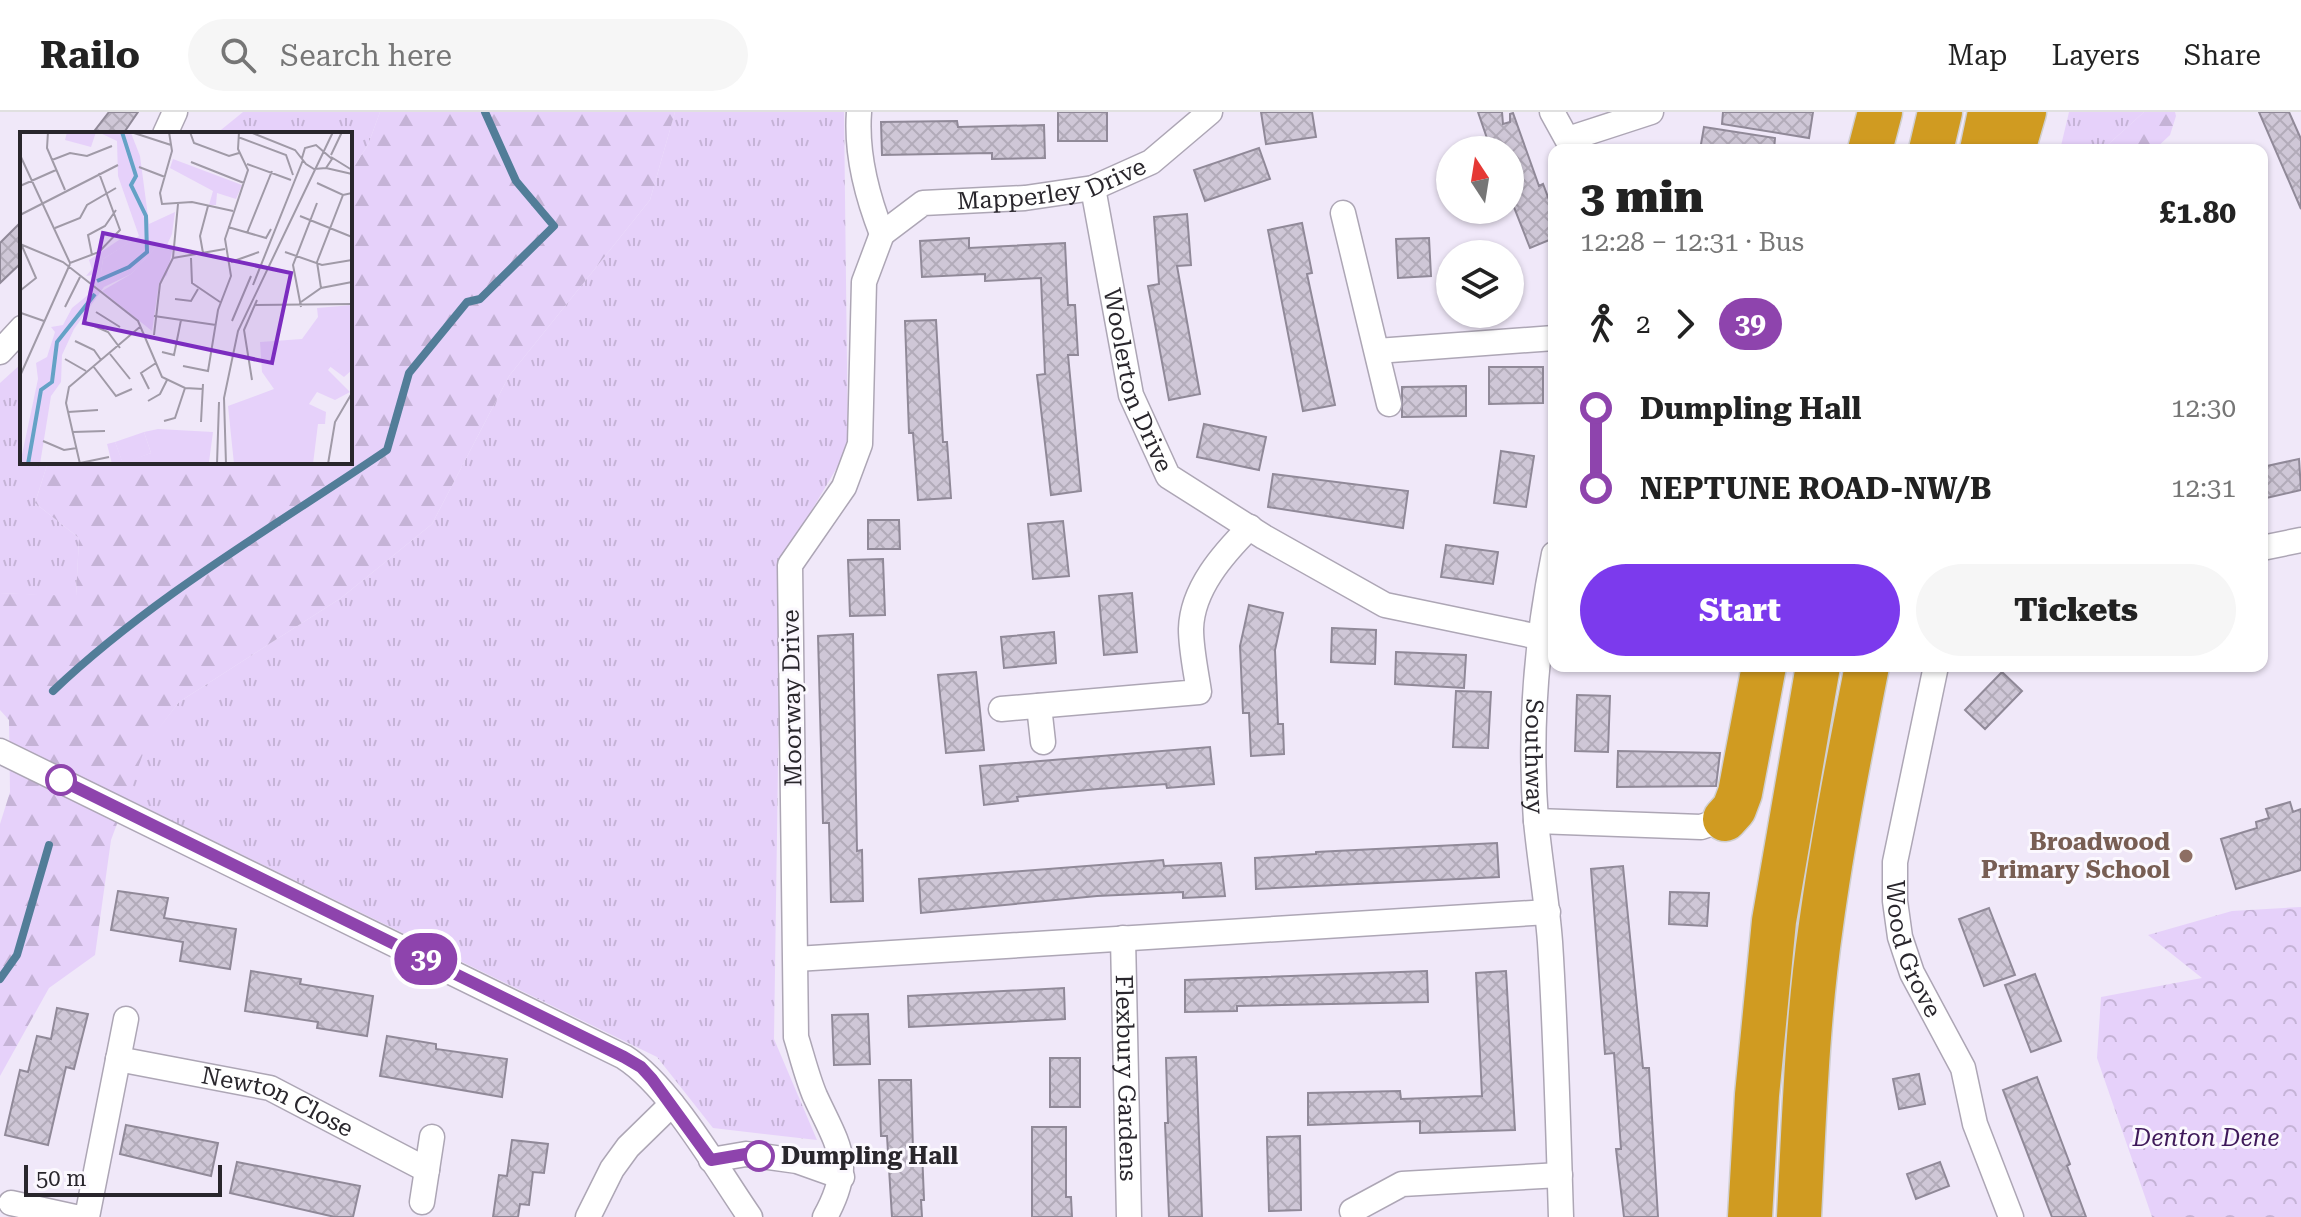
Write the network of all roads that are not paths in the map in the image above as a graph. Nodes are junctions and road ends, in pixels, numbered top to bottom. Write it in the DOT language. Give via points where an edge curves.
graph roads {
  1 [pos="175,112"];
  2 [pos="859,112"];
  3 [pos="1210,112"];
  4 [pos="1552,112"];
  5 [pos="1651,112"];
  6 [pos="1880,112"];
  7 [pos="1907,112"];
  8 [pos="1940,112"];
  9 [pos="1990,112"];
  10 [pos="2024,112"];
  11 [pos="166,132"];
  12 [pos="1571,144"];
  13 [pos="1872,144"];
  14 [pos="1902,144"];
  15 [pos="1932,144"];
  16 [pos="1983,144"];
  17 [pos="2015,144"];
  18 [pos="1093,188"];
  19 [pos="1343,213"];
  20 [pos="882,234"];
  21 [pos="20,330"];
  22 [pos="1548,338"];
  23 [pos="1377,351"];
  24 [pos="0,352"];
  25 [pos="1389,404"];
  26 [pos="1250,527"];
  27 [pos="2301,540"];
  28 [pos="2268,547"];
  29 [pos="1548,588"];
  30 [pos="1539,637"];
  31 [pos="1763,672"];
  32 [pos="1817,672"];
  33 [pos="1866,672"];
  34 [pos="1935,672"];
  35 [pos="1039,706"];
  36 [pos="1001,709"];
  37 [pos="1043,742"];
  38 [pos="0,751"];
  39 [pos="1725,819"];
  40 [pos="1536,821"];
  41 [pos="1548,912"];
  42 [pos="1123,938"];
  43 [pos="796,959"];
  44 [pos="126,1019"];
  45 [pos="118,1059"];
  46 [pos="672,1104"];
  47 [pos="432,1137"];
  48 [pos="711,1160"];
  49 [pos="427,1170"];
  50 [pos="1560,1175"];
  51 [pos="842,1177"];
  52 [pos="422,1202"];
  53 [pos="11,1203"];
  54 [pos="1352,1211"];
  55 [pos="75,1217"];
  56 [pos="87,1217"];
  57 [pos="588,1217"];
  58 [pos="750,1217"];
  59 [pos="825,1217"];
  60 [pos="1129,1217"];
  61 [pos="1561,1217"];
  62 [pos="1750,1217"];
  63 [pos="1799,1217"];
  64 [pos="2011,1217"];
  1 -- 11 [label="street"];
  2 -- 20 [label="street" via="857,130 870,203"];
  3 -- 18 [label="street, Mapperley Drive" via="1151,162"];
  4 -- 12 [label="street"];
  5 -- 12 [label="street"];
  6 -- 13 [label="highway"];
  7 -- 14 [label="highway"];
  8 -- 15 [label="highway"];
  9 -- 16 [label="highway"];
  10 -- 17 [label="highway"];
  18 -- 20 [label="street, Mapperley Drive" via="923,203"];
  18 -- 26 [label="street, Woolerton Drive" via="1131,395 1168,476"];
  19 -- 23 [label="street"];
  20 -- 43 [label="street, Moorway Drive" via="864,282 860,444 844,487 790,565"];
  21 -- 24 [label="street"];
  22 -- 23 [label="street"];
  23 -- 25 [label="street"];
  26 -- 30 [label="street, Woolerton Drive" via="1385,605"];
  26 -- 35 [label="street" via="1220,557 1197,601 1191,628 1199,692"];
  27 -- 28 [label="street"];
  29 -- 30 [label="street, Southway"];
  30 -- 40 [label="street, Southway" via="1533,724"];
  31 -- 39 [label="highway" via="1740,793"];
  32 -- 62 [label="highway" via="1774,921"];
  33 -- 63 [label="highway" via="1821,926"];
  34 -- 64 [label="street, Wood Grove" via="1895,862 1900,937 1912,973 1963,1068 1975,1124"];
  35 -- 36 [label="street"];
  35 -- 37 [label="street"];
  38 -- 46 [label="street" via="624,1057 641,1067"];
  39 -- 40 [label="street" via="1701,827"];
  40 -- 41 [label="street, Southway"];
  41 -- 42 [label="street"];
  41 -- 50 [label="street, Southway"];
  42 -- 43 [label="street"];
  42 -- 60 [label="street, Flexbury Gardens"];
  43 -- 51 [label="street, Moorway Drive" via="796,1037 813,1092 841,1151"];
  44 -- 45 [label="street"];
  45 -- 49 [label="street, Newton Close" via="270,1088"];
  45 -- 56 [label="street"];
  46 -- 48 [label="street"];
  46 -- 57 [label="street" via="628,1147"];
  47 -- 49 [label="street"];
  48 -- 51 [label="street" via="746,1154 797,1161"];
  48 -- 58 [label="street"];
  49 -- 52 [label="street"];
  50 -- 54 [label="street" via="1402,1184"];
  50 -- 61 [label="street, Southway"];
  51 -- 59 [label="street"];
  53 -- 55 [label="street"];
}
